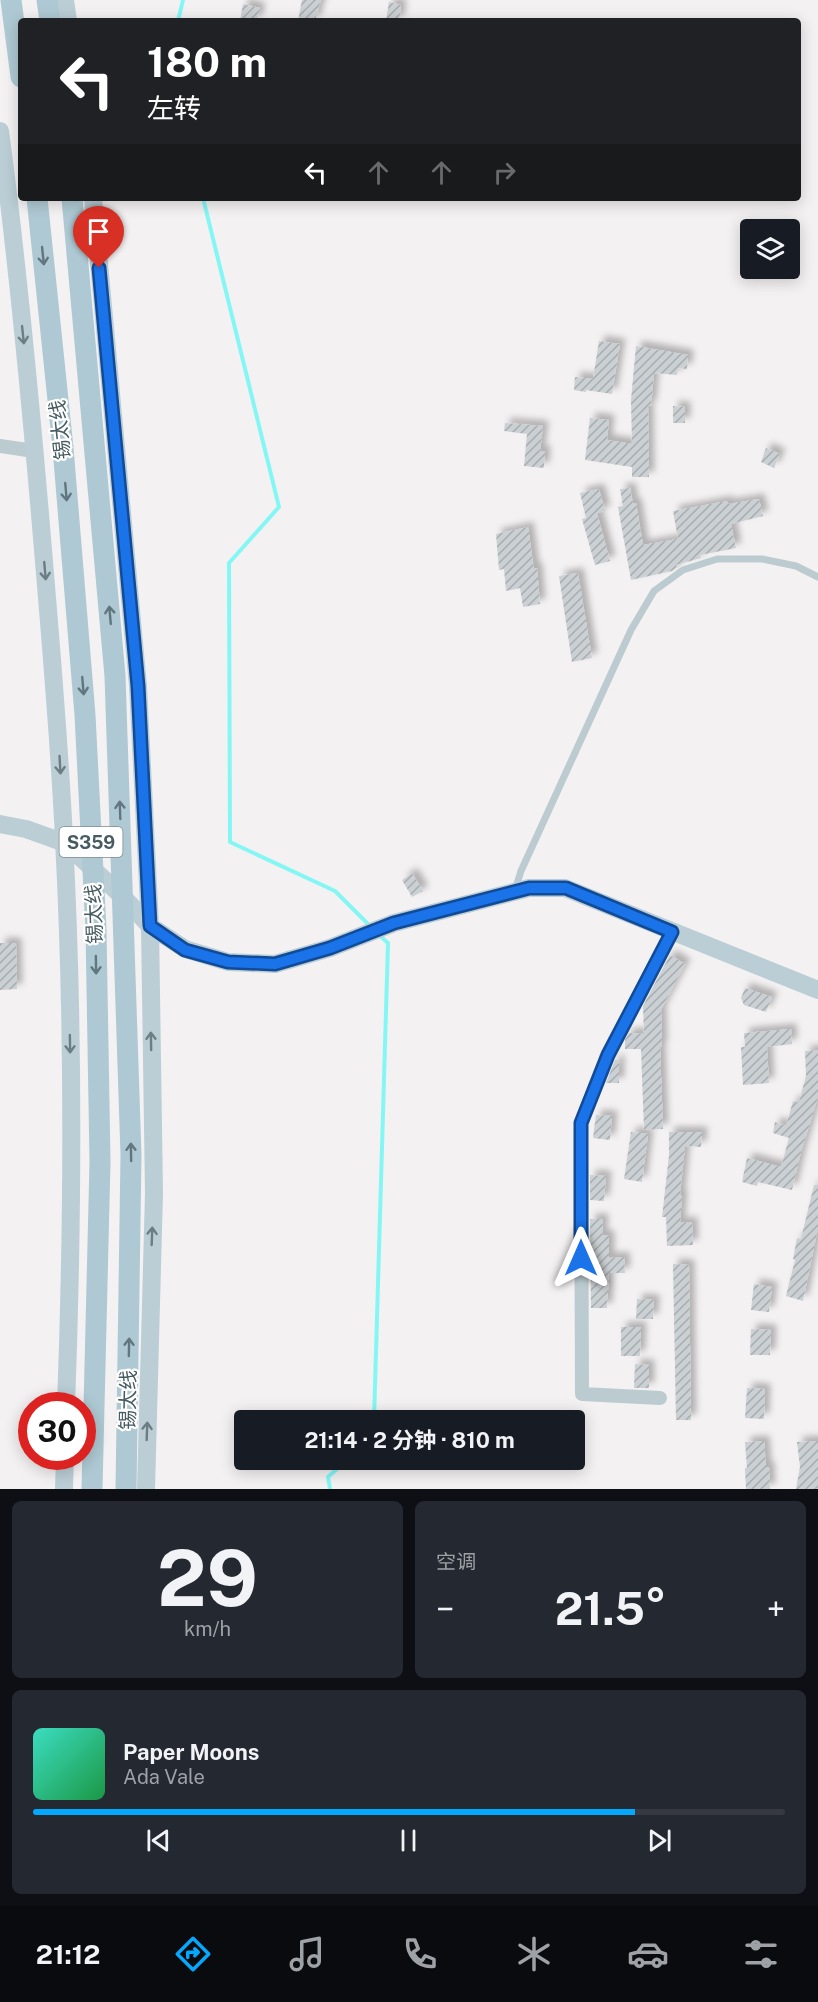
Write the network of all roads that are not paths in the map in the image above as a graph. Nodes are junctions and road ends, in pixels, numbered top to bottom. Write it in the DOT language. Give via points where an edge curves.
graph roads {
  1 [pos="11,0"];
  2 [pos="47,0"];
  3 [pos="65,0"];
  4 [pos="50,18"];
  5 [pos="68,18"];
  6 [pos="18,53"];
  7 [pos="0,130"];
  8 [pos="37,201"];
  9 [pos="72,201"];
  10 [pos="93,201"];
  11 [pos="0,446"];
  12 [pos="34,451"];
  13 [pos="818,577"];
  14 [pos="0,824"];
  15 [pos="65,843"];
  16 [pos="93,868"];
  17 [pos="514,892"];
  18 [pos="123,897"];
  19 [pos="150,926"];
  20 [pos="672,932"];
  21 [pos="818,990"];
  22 [pos="66,1392"];
  23 [pos="660,1398"];
  24 [pos="65,1470"];
  25 [pos="64,1489"];
  26 [pos="92,1489"];
  27 [pos="126,1489"];
  28 [pos="146,1489"];
  1 -- 6 [label="main road"];
  2 -- 4 [label="main road"];
  3 -- 5 [label="main road"];
  7 -- 12 [label="main road, one-way"];
  8 -- 16 [label="main road, 锡太线 / S359, one-way" via="63,448"];
  18 -- 9 [label="main road, 锡太线 / S359, one-way" via="115,676"];
  10 -- 19 [label="main road" via="138,686"];
  11 -- 12 [label="street"];
  12 -- 15 [label="main road, one-way"];
  13 -- 17 [label="lane" via="796,566 762,559 717,559 683,570 654,591 631,630"];
  14 -- 15 [label="main road"];
  15 -- 16 [label="main road"];
  15 -- 22 [label="main road, one-way" via="72,1162"];
  16 -- 18 [label="main road"];
  16 -- 26 [label="main road, 锡太线 / S359, one-way" via="100,1162"];
  17 -- 19 [label="main road" via="394,923 275,964 228,962 185,950"];
  17 -- 20 [label="main road" via="566,888"];
  18 -- 19 [label="main road"];
  27 -- 18 [label="main road, 锡太线 / S359, one-way" via="131,1155"];
  28 -- 19 [label="main road, one-way" via="154,1193"];
  20 -- 21 [label="main road"];
  20 -- 23 [label="street" via="608,1055 581,1123 582,1394"];
  24 -- 25 [label="main road"];
}
